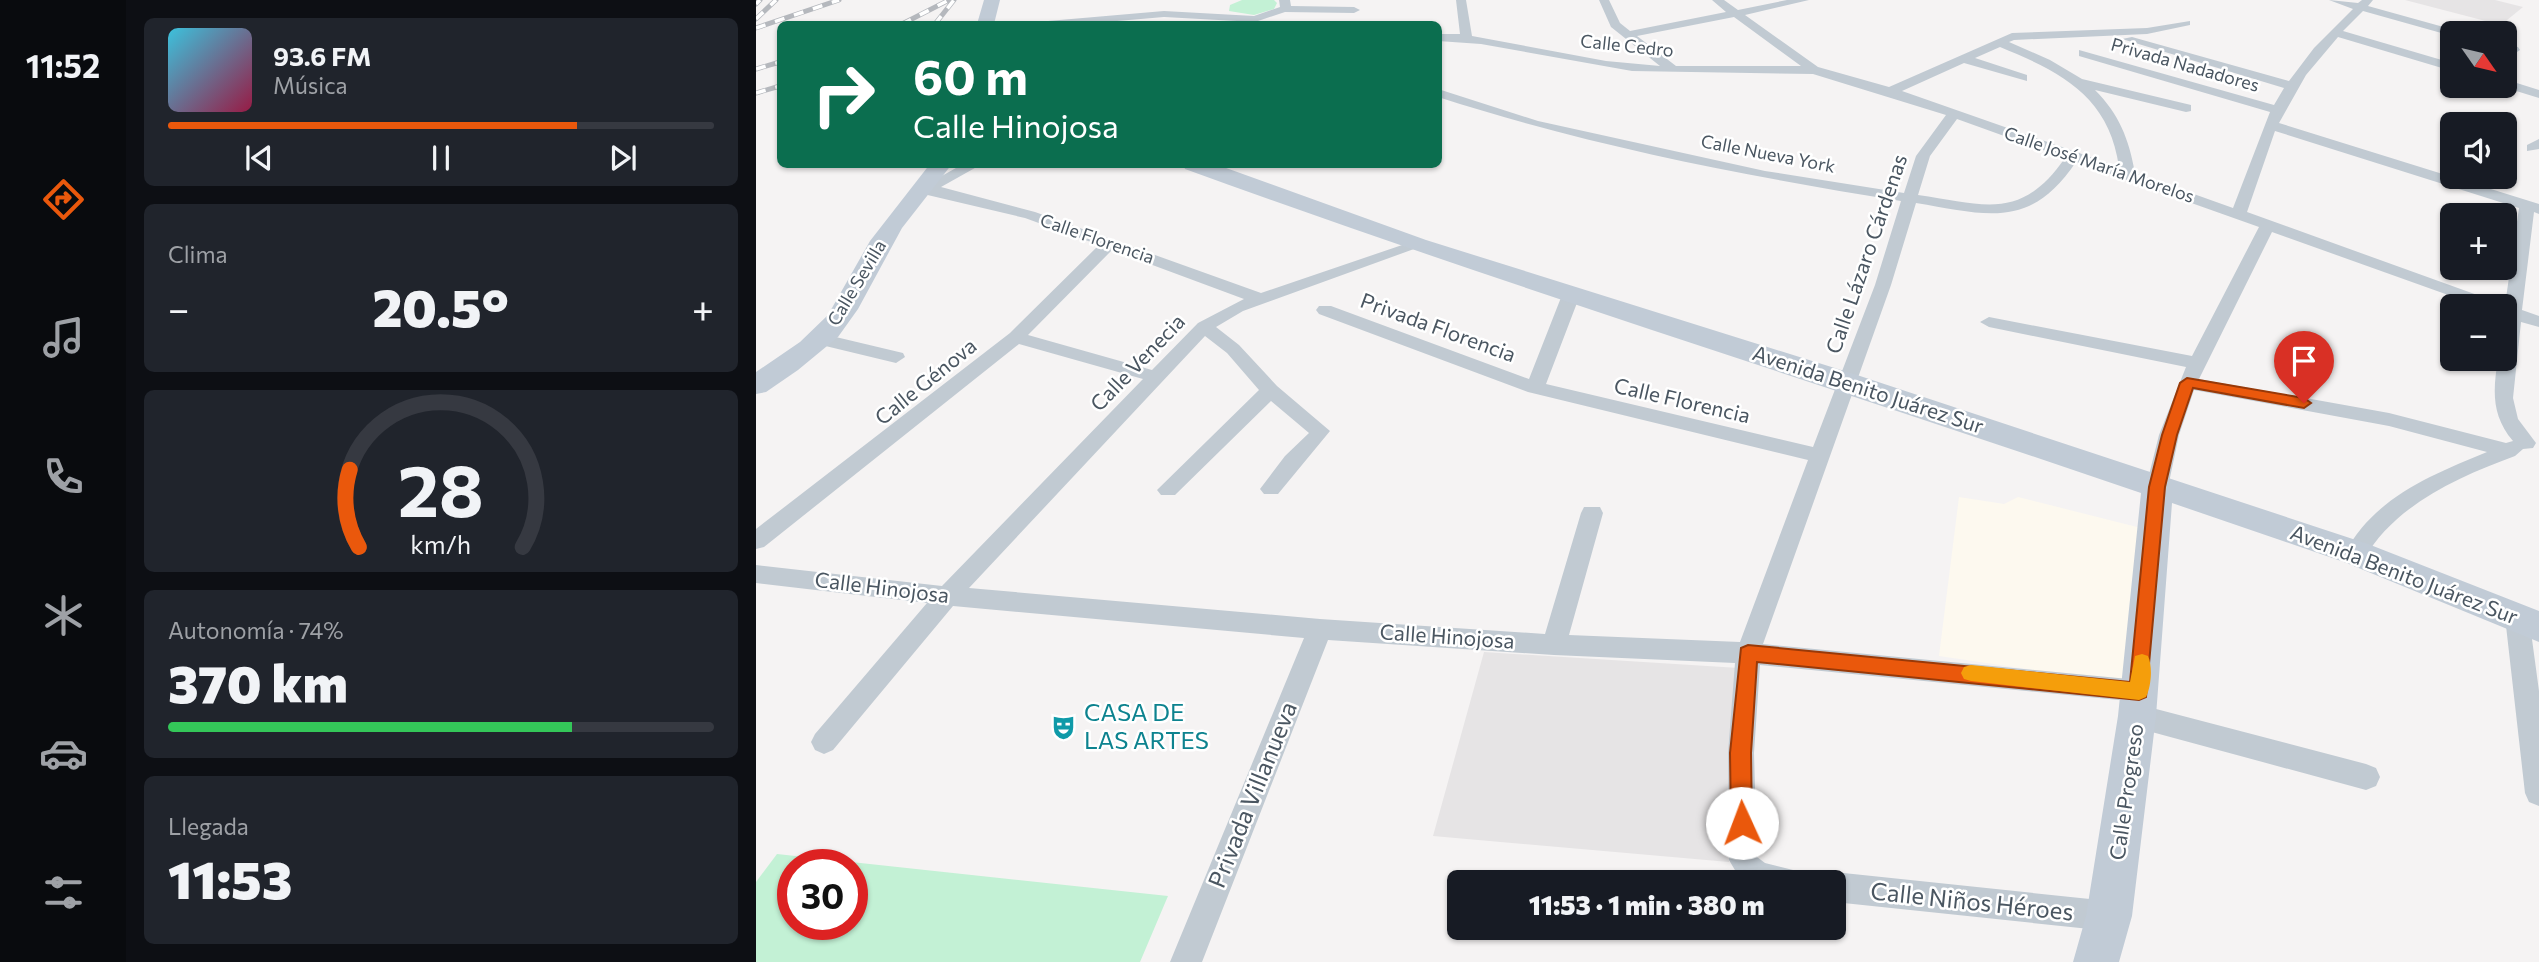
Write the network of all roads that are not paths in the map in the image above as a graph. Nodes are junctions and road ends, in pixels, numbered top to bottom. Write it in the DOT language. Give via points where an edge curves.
graph roads {
  1 [pos="992,0"];
  2 [pos="1461,0"];
  3 [pos="1604,0"];
  4 [pos="1717,0"];
  5 [pos="1804,0"];
  6 [pos="2334,0"];
  7 [pos="2365,3"];
  8 [pos="1284,5"];
  9 [pos="1355,5"];
  10 [pos="1735,14"];
  11 [pos="1225,16"];
  12 [pos="987,21"];
  13 [pos="1079,21"];
  14 [pos="2186,23"];
  15 [pos="2440,28"];
  16 [pos="2337,33"];
  17 [pos="1627,35"];
  18 [pos="1442,37"];
  19 [pos="1466,37"];
  20 [pos="2128,39"];
  21 [pos="1998,42"];
  22 [pos="2083,53"];
  23 [pos="1962,58"];
  24 [pos="2440,64"];
  25 [pos="1672,69"];
  26 [pos="1814,69"];
  27 [pos="2023,78"];
  28 [pos="2083,83"];
  29 [pos="2291,86"];
  30 [pos="2517,87"];
  31 [pos="1891,91"];
  32 [pos="1442,94"];
  33 [pos="2539,94"];
  34 [pos="2186,108"];
  35 [pos="2278,110"];
  36 [pos="1954,113"];
  37 [pos="2270,125"];
  38 [pos="2073,156"];
  39 [pos="939,168"];
  40 [pos="967,168"];
  41 [pos="1208,168"];
  42 [pos="2128,176"];
  43 [pos="923,190"];
  44 [pos="1910,198"];
  45 [pos="2533,207"];
  46 [pos="2239,214"];
  47 [pos="2268,225"];
  48 [pos="1111,242"];
  49 [pos="1417,245"];
  50 [pos="2461,294"];
  51 [pos="2514,294"];
  52 [pos="1571,295"];
  53 [pos="1261,299"];
  54 [pos="1325,310"];
  55 [pos="2517,314"];
  56 [pos="1989,322"];
  57 [pos="2539,322"];
  58 [pos="1204,327"];
  59 [pos="1016,337"];
  60 [pos="820,339"];
  61 [pos="896,358"];
  62 [pos="2196,363"];
  63 [pos="2506,371"];
  64 [pos="1156,377"];
  65 [pos="1847,382"];
  66 [pos="2187,383"];
  67 [pos="756,385"];
  68 [pos="1535,388"];
  69 [pos="1270,390"];
  70 [pos="2524,444"];
  71 [pos="1820,456"];
  72 [pos="2157,487"];
  73 [pos="1270,489"];
  74 [pos="1168,490"];
  75 [pos="1592,513"];
  76 [pos="756,541"];
  77 [pos="2356,553"];
  78 [pos="756,574"];
  79 [pos="947,596"];
  80 [pos="2528,622"];
  81 [pos="1320,629"];
  82 [pos="1554,645"];
  83 [pos="1748,653"];
  84 [pos="2138,704"];
  85 [pos="824,742"];
  86 [pos="2366,777"];
  87 [pos="2539,793"];
  88 [pos="1750,870"];
  89 [pos="1846,888"];
  90 [pos="2109,916"];
  91 [pos="1186,962"];
  92 [pos="2096,962"];
  1 -- 12 [label="street"];
  2 -- 19 [label="street"];
  3 -- 17 [label="street" via="1615,25"];
  4 -- 10 [label="street, Calle José María Morelos"];
  5 -- 10 [label="street"];
  6 -- 7 [label="street"];
  7 -- 15 [label="street"];
  7 -- 16 [label="street"];
  8 -- 9 [label="street"];
  8 -- 11 [label="street" via="1255,19"];
  10 -- 17 [label="street"];
  10 -- 26 [label="street, Calle José María Morelos"];
  11 -- 13 [label="street" via="1152,14"];
  14 -- 21 [label="street" via="2156,30 2019,36"];
  16 -- 24 [label="street"];
  16 -- 29 [label="street"];
  17 -- 25 [label="street"];
  18 -- 19 [label="street, Calle Cedro"];
  19 -- 25 [label="street, Calle Cedro" via="1600,64"];
  20 -- 29 [label="street"];
  21 -- 23 [label="street"];
  21 -- 28 [label="street" via="2052,64"];
  22 -- 35 [label="street, Privada Nadadores"];
  23 -- 27 [label="street"];
  23 -- 31 [label="street"];
  25 -- 26 [label="street, Calle Cedro"];
  26 -- 31 [label="street, Calle José María Morelos"];
  28 -- 34 [label="street"];
  28 -- 42 [label="street" via="2122,136"];
  29 -- 35 [label="street"];
  30 -- 33 [label="street"];
  31 -- 36 [label="street, Calle José María Morelos"];
  32 -- 44 [label="street, Calle Nueva York" via="1572,133 1800,181"];
  35 -- 37 [label="street"];
  36 -- 38 [label="street, Calle José María Morelos"];
  36 -- 44 [label="street, Calle Lázaro Cárdenas" via="1923,156"];
  37 -- 45 [label="street"];
  37 -- 46 [label="street"];
  38 -- 42 [label="street, Calle José María Morelos"];
  38 -- 44 [label="street, Calle Nueva York" via="2045,194 2016,207 1973,208"];
  39 -- 43 [label="street, Calle Sevilla"];
  40 -- 43 [label="street"];
  41 -- 49 [label="street, Avenida Benito Juárez Sur"];
  42 -- 46 [label="street, Calle José María Morelos"];
  43 -- 48 [label="street, Calle Florencia" via="1030,215"];
  43 -- 60 [label="street, Calle Sevilla" via="866,267 844,312"];
  44 -- 65 [label="street, Calle Lázaro Cárdenas"];
  45 -- 51 [label="street"];
  46 -- 47 [label="street, Calle José María Morelos"];
  47 -- 50 [label="street, Calle José María Morelos"];
  47 -- 62 [label="street, Calle Progreso"];
  48 -- 53 [label="street, Calle Florencia"];
  48 -- 59 [label="street, Calle Génova"];
  49 -- 52 [label="street, Avenida Benito Juárez Sur"];
  49 -- 53 [label="street, Calle Venecia"];
  52 -- 65 [label="street, Avenida Benito Juárez Sur"];
  52 -- 68 [label="street"];
  53 -- 58 [label="street, Calle Venecia" via="1226,311"];
  54 -- 68 [label="street, Privada Florencia"];
  55 -- 57 [label="street"];
  56 -- 62 [label="street"];
  58 -- 64 [label="street, Calle Venecia"];
  58 -- 69 [label="street" via="1242,357"];
  59 -- 64 [label="street"];
  59 -- 76 [label="street, Calle Génova" via="897,435"];
  60 -- 61 [label="street"];
  60 -- 67 [label="street, Calle Sevilla"];
  62 -- 66 [label="street, Calle Progreso"];
  63 -- 70 [label="street" via="2503,408"];
  64 -- 79 [label="street, Calle Venecia"];
  65 -- 71 [label="street, Calle Lázaro Cárdenas"];
  65 -- 72 [label="street, Avenida Benito Juárez Sur"];
  66 -- 70 [label="street" via="2454,435"];
  66 -- 72 [label="street, Calle Progreso"];
  68 -- 71 [label="street, Calle Florencia"];
  69 -- 73 [label="street" via="1320,431"];
  69 -- 74 [label="street"];
  70 -- 77 [label="street" via="2423,491 2382,517"];
  71 -- 83 [label="street, Calle Lázaro Cárdenas"];
  72 -- 77 [label="street, Avenida Benito Juárez Sur"];
  72 -- 84 [label="street, Calle Progreso"];
  75 -- 82 [label="street"];
  77 -- 80 [label="street, Avenida Benito Juárez Sur"];
  78 -- 79 [label="street, Calle Hinojosa"];
  79 -- 81 [label="street, Calle Hinojosa"];
  79 -- 85 [label="street, Calle Venecia"];
  80 -- 87 [label="street"];
  81 -- 82 [label="street, Calle Hinojosa"];
  81 -- 91 [label="street, Privada Villanueva"];
  82 -- 83 [label="street, Calle Hinojosa"];
  83 -- 84 [label="street, Calle Hinojosa"];
  83 -- 88 [label="street" via="1741,753 1743,860"];
  84 -- 86 [label="street, Calle Hinojosa"];
  84 -- 90 [label="street, Calle Progreso"];
  89 -- 90 [label="street, Calle Niños Héroes"];
  90 -- 92 [label="street, Calle Progreso"];
}
